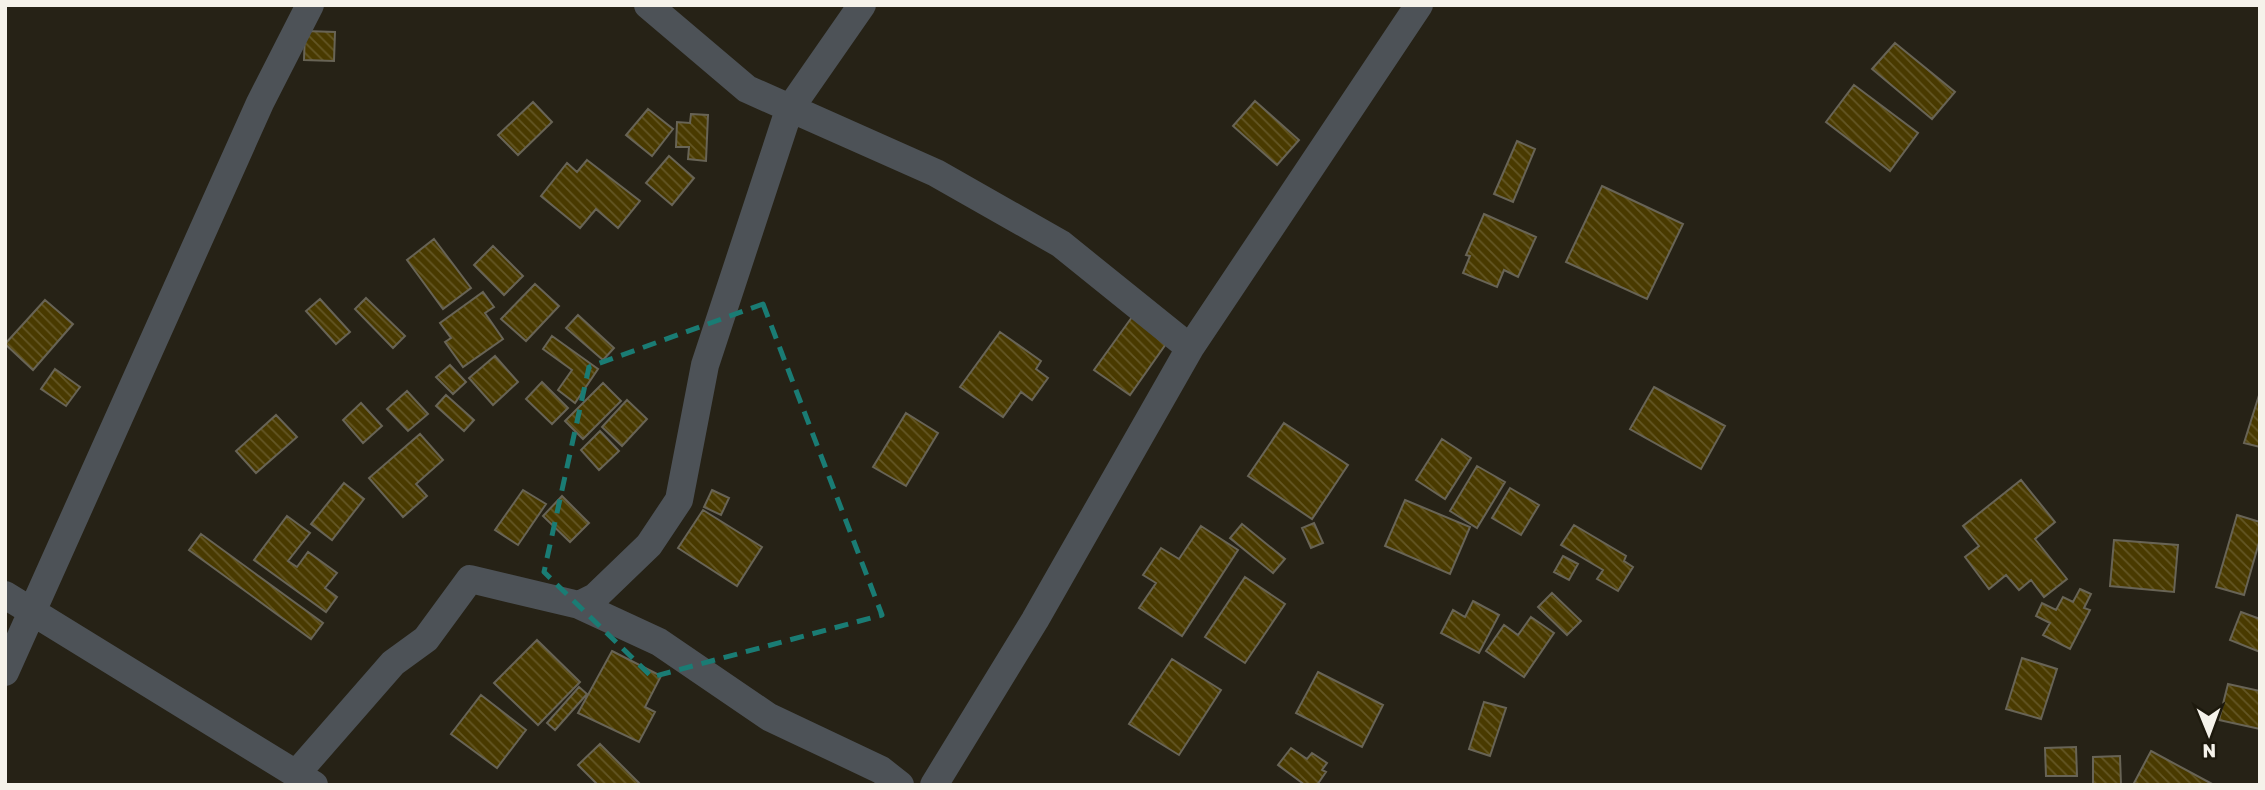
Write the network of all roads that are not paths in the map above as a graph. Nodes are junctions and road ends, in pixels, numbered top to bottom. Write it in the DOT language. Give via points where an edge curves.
graph roads {
  1 [pos="310,5"];
  2 [pos="648,5"];
  3 [pos="862,5"];
  4 [pos="1419,5"];
  5 [pos="789,110"];
  6 [pos="1190,348"];
  7 [pos="5,595"];
  8 [pos="579,605"];
  9 [pos="32,609"];
  10 [pos="5,672"];
  11 [pos="305,779"];
  12 [pos="900,785"];
  13 [pos="934,785"];
  1 -- 9 [label="street" via="260,103"];
  2 -- 5 [label="street" via="747,89"];
  3 -- 5 [label="street"];
  4 -- 6 [label="street"];
  5 -- 6 [label="street" via="936,173 1061,244"];
  5 -- 8 [label="street" via="705,365 679,500 649,545 595,597"];
  6 -- 13 [label="street" via="1035,620"];
  7 -- 9 [label="street"];
  8 -- 11 [label="street" via="470,579 426,639 393,663"];
  8 -- 12 [label="street" via="659,642 769,718 881,769"];
  9 -- 10 [label="street"];
  9 -- 11 [label="street"];
}
